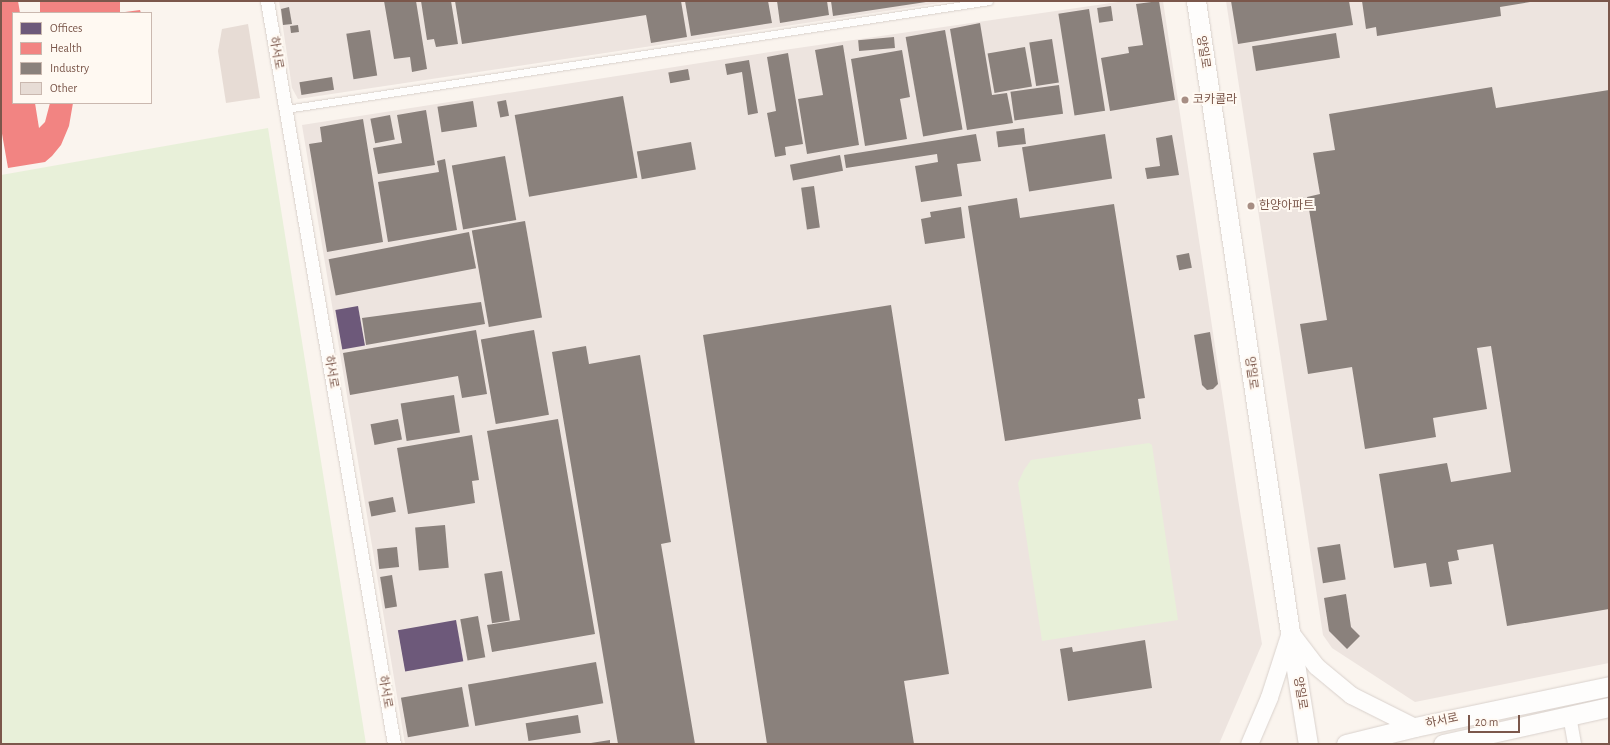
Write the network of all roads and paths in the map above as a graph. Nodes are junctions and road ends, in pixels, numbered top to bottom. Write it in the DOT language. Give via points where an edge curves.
graph roads {
  1 [pos="267,1"];
  2 [pos="989,1"];
  3 [pos="1196,1"];
  4 [pos="286,109"];
  5 [pos="1290,632"];
  6 [pos="1609,686"];
  7 [pos="1609,707"];
  8 [pos="1569,715"];
  9 [pos="1415,726"];
  10 [pos="394,744"];
  11 [pos="1249,744"];
  12 [pos="1308,744"];
  13 [pos="1346,744"];
  14 [pos="1443,744"];
  15 [pos="1574,744"];
  1 -- 4 [label="street, 하서로"];
  2 -- 4 [label="lane"];
  3 -- 5 [label="main road, 양일로"];
  4 -- 10 [label="street, 하서로"];
  5 -- 9 [label="street" via="1316,666 1351,695"];
  5 -- 11 [label="street" via="1269,697"];
  5 -- 12 [label="main road, 양일로"];
  6 -- 9 [label="main road, 하서로"];
  7 -- 8 [label="main road, 하서로"];
  8 -- 14 [label="main road, 하서로"];
  8 -- 15 [label="street"];
  9 -- 13 [label="main road, 하서로"];
}
